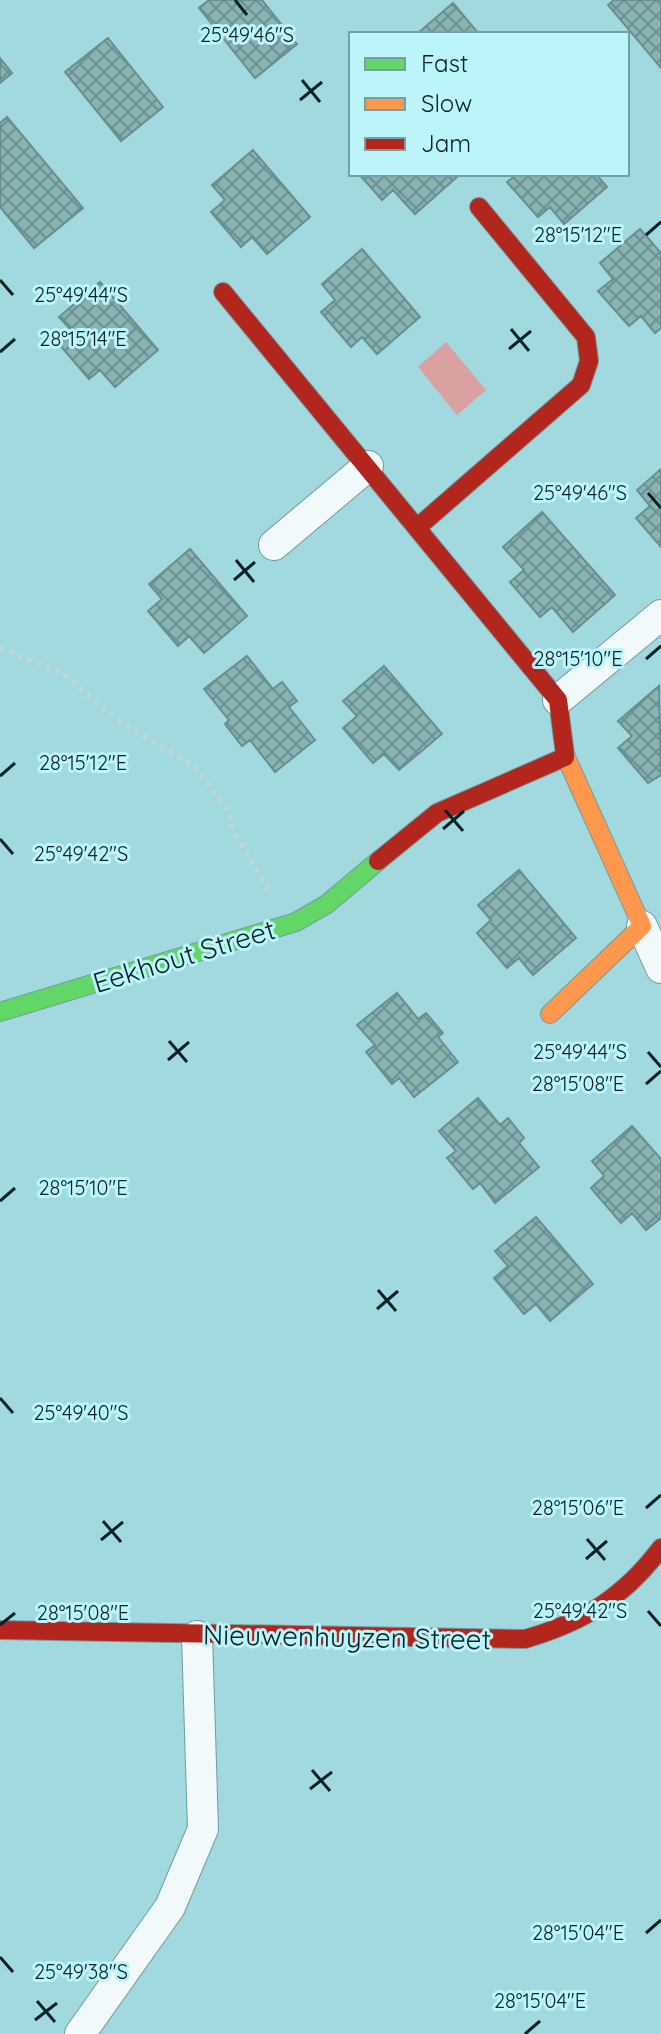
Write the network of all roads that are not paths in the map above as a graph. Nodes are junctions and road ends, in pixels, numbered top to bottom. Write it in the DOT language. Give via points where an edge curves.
graph roads {
  1 [pos="479,207"];
  2 [pos="223,292"];
  3 [pos="368,466"];
  4 [pos="419,526"];
  5 [pos="274,545"];
  6 [pos="661,615"];
  7 [pos="558,700"];
  8 [pos="565,757"];
  9 [pos="642,926"];
  10 [pos="661,968"];
  11 [pos="0,1012"];
  12 [pos="550,1014"];
  13 [pos="661,1548"];
  14 [pos="0,1630"];
  15 [pos="197,1636"];
  16 [pos="80,2034"];
  1 -- 4 [label="street" via="586,337 589,370 581,385"];
  2 -- 3 [label="street"];
  3 -- 4 [label="street"];
  3 -- 5 [label="street"];
  4 -- 7 [label="street"];
  6 -- 7 [label="street"];
  7 -- 8 [label="street"];
  8 -- 9 [label="street"];
  8 -- 11 [label="street, Eekhout Street" via="437,813 327,904 296,922"];
  9 -- 10 [label="street"];
  9 -- 12 [label="street"];
  13 -- 15 [label="street, Nieuwenhuyzen Street" via="605,1610 525,1639"];
  14 -- 15 [label="street, Nieuwenhuyzen Street"];
  15 -- 16 [label="street" via="203,1829 170,1907"];
}
